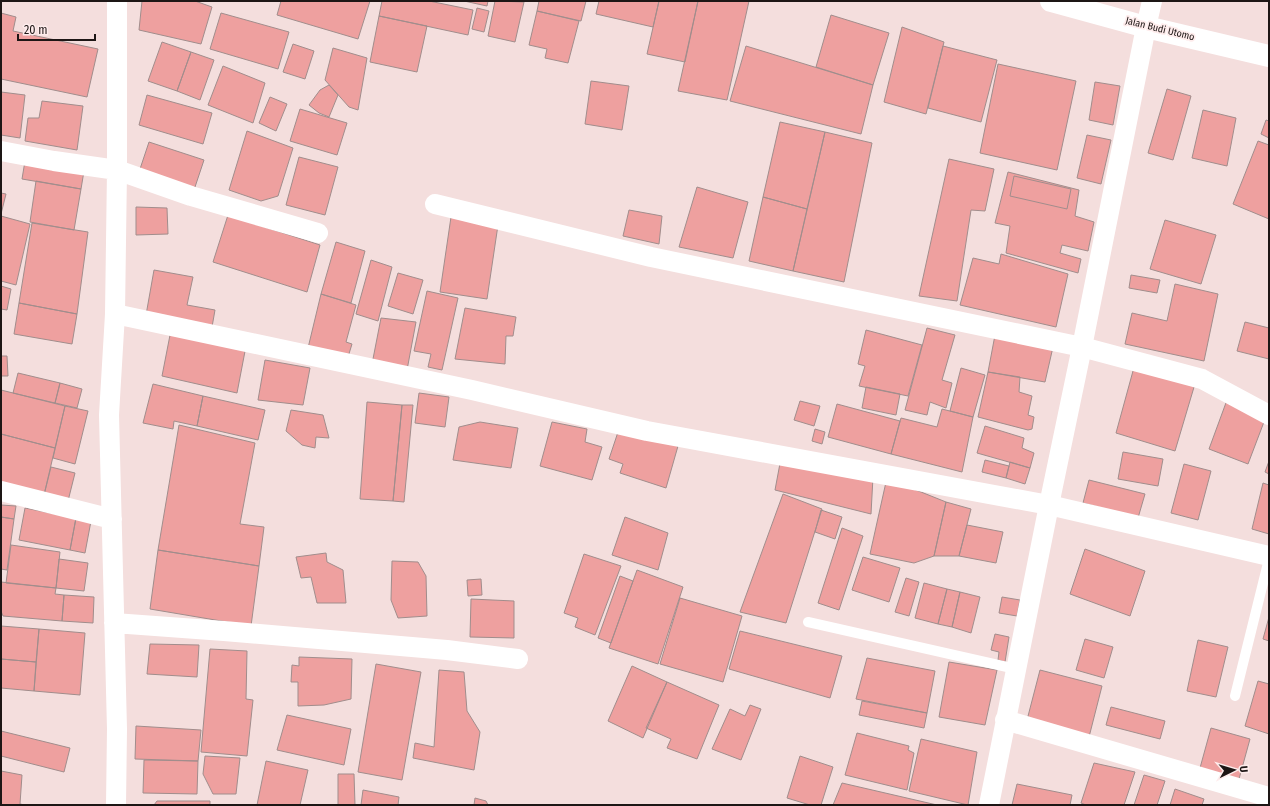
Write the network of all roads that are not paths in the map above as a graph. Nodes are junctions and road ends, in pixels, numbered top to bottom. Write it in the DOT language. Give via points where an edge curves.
graph roads {
  1 [pos="117,1"];
  2 [pos="1051,1"];
  3 [pos="1152,1"];
  4 [pos="1146,27"];
  5 [pos="1269,56"];
  6 [pos="1,152"];
  7 [pos="117,170"];
  8 [pos="435,204"];
  9 [pos="318,233"];
  10 [pos="115,314"];
  11 [pos="1082,347"];
  12 [pos="1269,415"];
  13 [pos="1,491"];
  14 [pos="1049,505"];
  15 [pos="112,519"];
  16 [pos="1269,556"];
  17 [pos="1269,559"];
  18 [pos="808,622"];
  19 [pos="114,623"];
  20 [pos="518,659"];
  21 [pos="1016,669"];
  22 [pos="1235,696"];
  23 [pos="1005,720"];
  24 [pos="1269,797"];
  25 [pos="116,805"];
  26 [pos="989,805"];
  1 -- 7 [label="street"];
  2 -- 4 [label="street, Jalan Budi Utomo"];
  3 -- 4 [label="street"];
  4 -- 5 [label="street, Jalan Budi Utomo"];
  4 -- 11 [label="street"];
  6 -- 7 [label="street"];
  7 -- 9 [label="street" via="191,196"];
  7 -- 10 [label="street"];
  8 -- 11 [label="street" via="651,257"];
  10 -- 14 [label="street" via="472,390 647,431"];
  10 -- 15 [label="street" via="109,415"];
  11 -- 12 [label="street" via="1202,379"];
  11 -- 14 [label="street"];
  13 -- 15 [label="street"];
  14 -- 16 [label="street"];
  14 -- 21 [label="street"];
  15 -- 19 [label="street"];
  17 -- 22 [label="lane"];
  18 -- 21 [label="lane"];
  19 -- 20 [label="street" via="447,650"];
  19 -- 25 [label="street"];
  21 -- 23 [label="street"];
  23 -- 24 [label="street"];
  23 -- 26 [label="street"];
}
